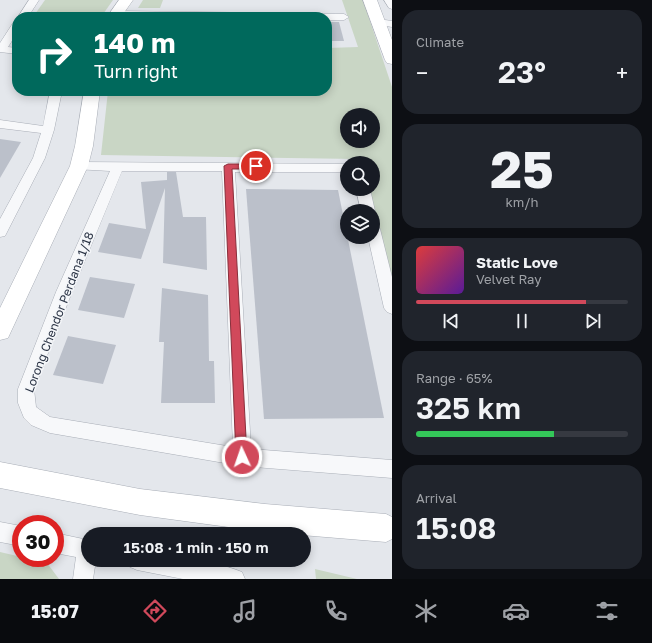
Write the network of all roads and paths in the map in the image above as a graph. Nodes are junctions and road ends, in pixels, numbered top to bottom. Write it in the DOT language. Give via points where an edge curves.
graph roads {
  1 [pos="34,0"];
  2 [pos="126,0"];
  3 [pos="370,0"];
  4 [pos="389,0"];
  5 [pos="392,6"];
  6 [pos="26,12"];
  7 [pos="118,12"];
  8 [pos="332,17"];
  9 [pos="344,17"];
  10 [pos="385,23"];
  11 [pos="12,32"];
  12 [pos="0,49"];
  13 [pos="12,50"];
  14 [pos="392,60"];
  15 [pos="55,96"];
  16 [pos="91,96"];
  17 [pos="0,124"];
  18 [pos="48,130"];
  19 [pos="79,166"];
  20 [pos="118,166"];
  21 [pos="228,166"];
  22 [pos="340,168"];
  23 [pos="0,232"];
  24 [pos="377,244"];
  25 [pos="392,308"];
  26 [pos="0,331"];
  27 [pos="242,457"];
  28 [pos="392,469"];
  29 [pos="0,474"];
  30 [pos="389,528"];
  31 [pos="0,532"];
  32 [pos="12,534"];
  33 [pos="64,545"];
  34 [pos="81,549"];
  35 [pos="85,567"];
  36 [pos="173,567"];
  37 [pos="83,579"];
  38 [pos="235,579"];
  1 -- 6 [label="street"];
  2 -- 7 [label="street"];
  3 -- 10 [label="street"];
  4 -- 5 [label="street"];
  8 -- 9 [label="street"];
  10 -- 14 [label="street"];
  11 -- 12 [label="street"];
  12 -- 13 [label="street"];
  15 -- 18 [label="street"];
  16 -- 19 [label="street"];
  17 -- 18 [label="street"];
  18 -- 23 [label="street" via="39,158"];
  19 -- 20 [label="street"];
  19 -- 26 [label="street"];
  20 -- 21 [label="street"];
  20 -- 27 [label="street, Lorong Chendor Perdana 1/18" via="26,389 25,402 29,412 35,419 50,425"];
  21 -- 22 [label="street"];
  21 -- 27 [label="street"];
  24 -- 25 [label="street"];
  27 -- 28 [label="street"];
  29 -- 30 [label="street" via="140,502 265,518"];
  31 -- 32 [label="street"];
  33 -- 34 [label="street"];
  35 -- 37 [label="street"];
  36 -- 38 [label="street"];
}
